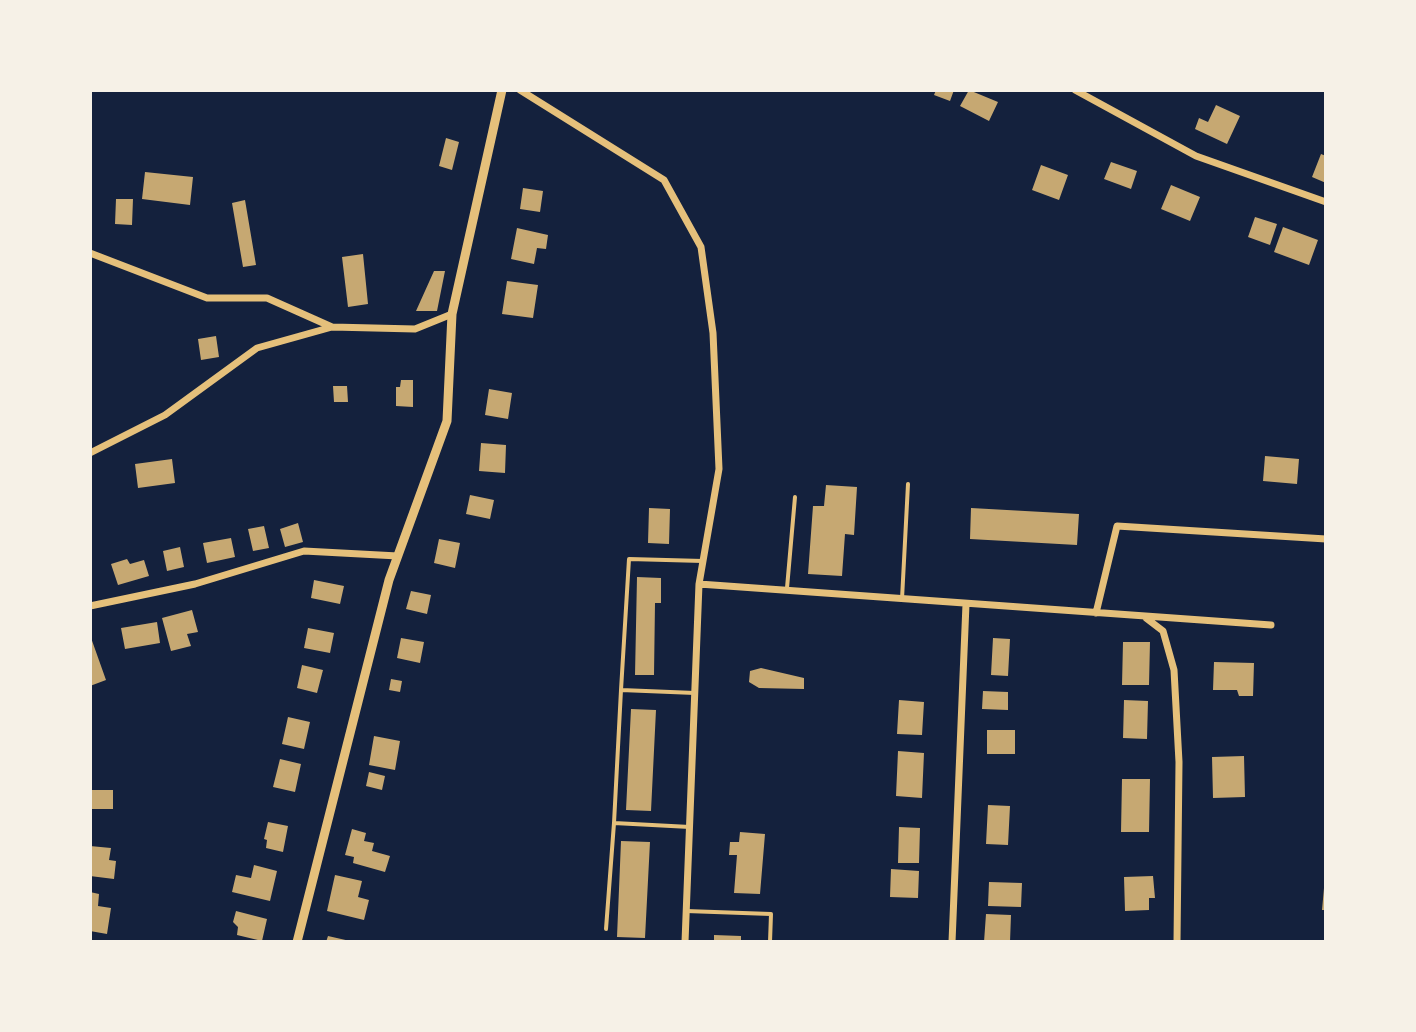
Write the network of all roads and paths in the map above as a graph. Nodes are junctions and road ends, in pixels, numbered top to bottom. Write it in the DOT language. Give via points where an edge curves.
graph roads {
  1 [pos="502,90"];
  2 [pos="520,90"];
  3 [pos="1075,90"];
  4 [pos="1326,202"];
  5 [pos="90,253"];
  6 [pos="452,314"];
  7 [pos="332,327"];
  8 [pos="90,453"];
  9 [pos="908,484"];
  10 [pos="795,497"];
  11 [pos="1326,539"];
  12 [pos="398,556"];
  13 [pos="703,561"];
  14 [pos="699,584"];
  15 [pos="787,591"];
  16 [pos="902,599"];
  17 [pos="966,604"];
  18 [pos="90,606"];
  19 [pos="1096,613"];
  20 [pos="1144,617"];
  21 [pos="1271,625"];
  22 [pos="621,690"];
  23 [pos="695,693"];
  24 [pos="614,823"];
  25 [pos="690,827"];
  26 [pos="686,911"];
  27 [pos="606,929"];
  28 [pos="297,942"];
  29 [pos="685,942"];
  30 [pos="770,942"];
  31 [pos="952,942"];
  32 [pos="1177,942"];
  1 -- 6 [label="street"];
  2 -- 13 [label="street" via="664,180 701,247 713,333 719,469"];
  3 -- 4 [label="street" via="1196,156"];
  5 -- 7 [label="street" via="207,298 267,298"];
  6 -- 7 [label="street" via="415,329"];
  6 -- 12 [label="street" via="447,421"];
  7 -- 8 [label="street" via="257,348 165,415"];
  9 -- 16 [label="lane"];
  10 -- 15 [label="lane"];
  11 -- 19 [label="street" via="1117,526"];
  12 -- 18 [label="street" via="304,551 195,584"];
  12 -- 28 [label="street"];
  13 -- 14 [label="street"];
  13 -- 22 [label="lane" via="629,559"];
  14 -- 15 [label="street"];
  14 -- 23 [label="street"];
  15 -- 16 [label="street"];
  16 -- 17 [label="street"];
  17 -- 19 [label="street"];
  17 -- 31 [label="street"];
  19 -- 20 [label="street"];
  20 -- 21 [label="street"];
  20 -- 32 [label="street" via="1163,631 1174,670"];
  22 -- 23 [label="lane"];
  22 -- 24 [label="lane"];
  23 -- 25 [label="street"];
  24 -- 25 [label="lane"];
  24 -- 27 [label="lane"];
  25 -- 26 [label="street"];
  26 -- 29 [label="street"];
  26 -- 30 [label="lane" via="771,914"];
}
